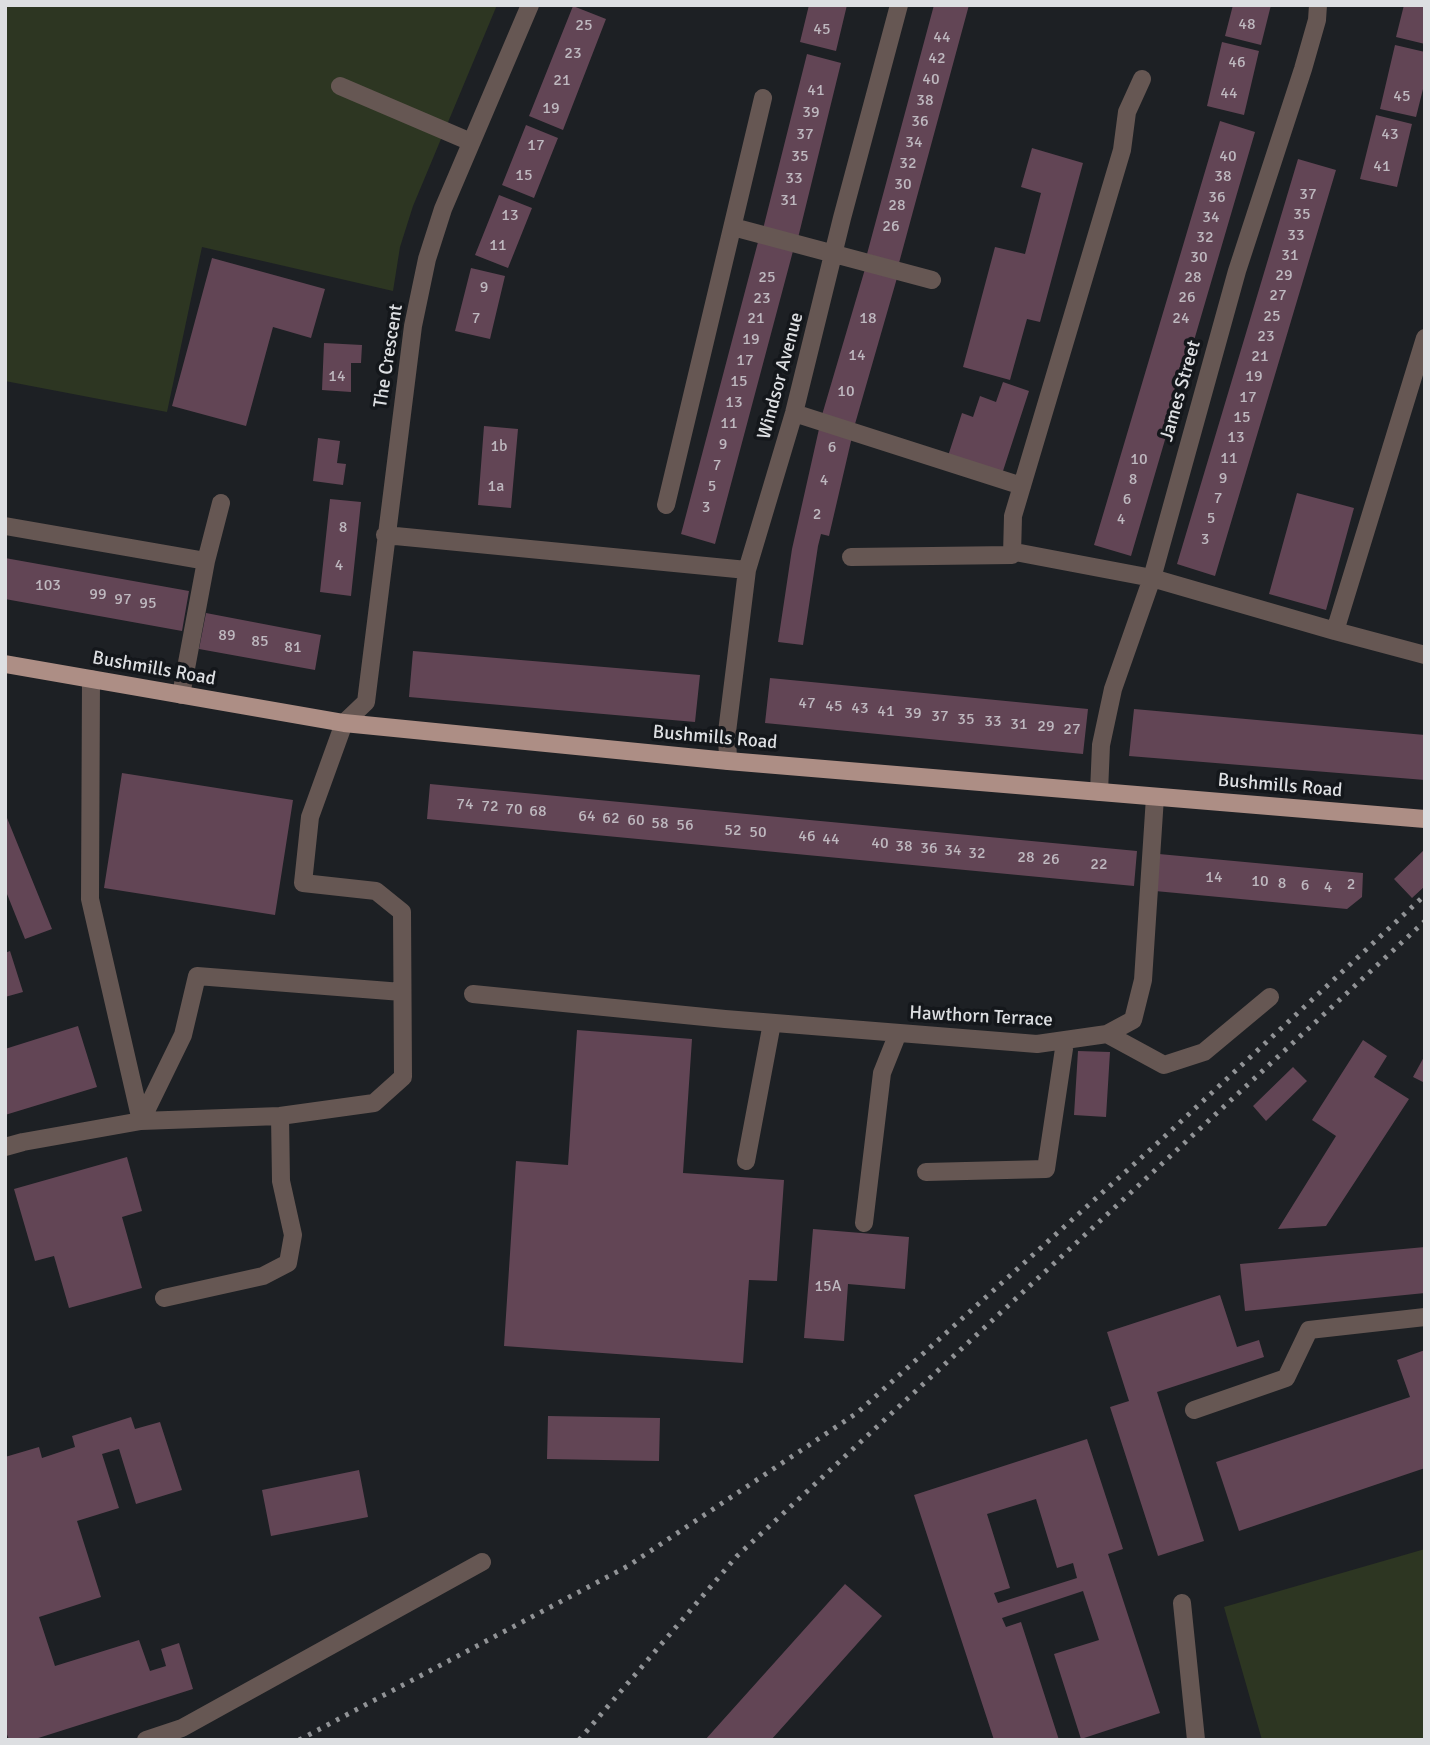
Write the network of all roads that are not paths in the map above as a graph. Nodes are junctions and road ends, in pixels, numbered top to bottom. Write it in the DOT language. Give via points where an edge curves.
graph roads {
  1 [pos="530,5"];
  2 [pos="899,5"];
  3 [pos="1318,5"];
  4 [pos="1142,79"];
  5 [pos="340,86"];
  6 [pos="763,98"];
  7 [pos="471,142"];
  8 [pos="733,227"];
  9 [pos="834,254"];
  10 [pos="932,280"];
  11 [pos="1425,338"];
  12 [pos="794,413"];
  13 [pos="1022,486"];
  14 [pos="221,503"];
  15 [pos="666,505"];
  16 [pos="5,526"];
  17 [pos="385,535"];
  18 [pos="1012,555"];
  19 [pos="850,557"];
  20 [pos="206,561"];
  21 [pos="747,570"];
  22 [pos="1152,578"];
  23 [pos="1335,631"];
  24 [pos="1425,655"];
  25 [pos="5,664"];
  26 [pos="91,679"];
  27 [pos="181,695"];
  28 [pos="344,723"];
  29 [pos="728,761"];
  30 [pos="1100,792"];
  31 [pos="1155,797"];
  32 [pos="1425,819"];
  33 [pos="402,992"];
  34 [pos="473,994"];
  35 [pos="1270,997"];
  36 [pos="772,1023"];
  37 [pos="898,1033"];
  38 [pos="1107,1034"];
  39 [pos="1065,1042"];
  40 [pos="279,1116"];
  41 [pos="141,1121"];
  42 [pos="5,1147"];
  43 [pos="746,1161"];
  44 [pos="926,1172"];
  45 [pos="864,1223"];
  46 [pos="164,1298"];
  47 [pos="1425,1317"];
  48 [pos="1194,1410"];
  49 [pos="482,1562"];
  50 [pos="1182,1603"];
  51 [pos="146,1740"];
  52 [pos="1196,1740"];
  1 -- 7 [label="street, The Crescent"];
  2 -- 9 [label="street, Windsor Avenue"];
  3 -- 22 [label="street, James Street" via="1303,69 1237,271"];
  4 -- 13 [label="street" via="1127,112 1122,150"];
  5 -- 7 [label="street"];
  6 -- 8 [label="street"];
  7 -- 17 [label="street, The Crescent" via="427,259 413,326"];
  8 -- 9 [label="street"];
  8 -- 15 [label="street"];
  9 -- 10 [label="street"];
  9 -- 12 [label="street, Windsor Avenue"];
  11 -- 23 [label="street"];
  12 -- 13 [label="street"];
  12 -- 21 [label="street, Windsor Avenue"];
  13 -- 18 [label="street" via="1013,516"];
  14 -- 20 [label="street"];
  16 -- 20 [label="street"];
  17 -- 21 [label="street"];
  17 -- 28 [label="street, The Crescent" via="366,702"];
  18 -- 19 [label="street"];
  18 -- 22 [label="street"];
  20 -- 27 [label="street"];
  21 -- 29 [label="street, Windsor Avenue" via="727,732"];
  22 -- 23 [label="street"];
  22 -- 30 [label="street, James Street" via="1113,690 1101,745"];
  23 -- 24 [label="street"];
  25 -- 26 [label="main road, Bushmills Road"];
  26 -- 27 [label="main road, Bushmills Road"];
  26 -- 41 [label="street" via="90,899"];
  27 -- 28 [label="main road, Bushmills Road"];
  28 -- 29 [label="main road, Bushmills Road"];
  28 -- 33 [label="street" via="310,817 303,883 376,891 402,912"];
  29 -- 30 [label="main road, Bushmills Road"];
  30 -- 31 [label="main road, Bushmills Road"];
  31 -- 32 [label="main road, Bushmills Road"];
  31 -- 38 [label="street, Hawthorn Terrace" via="1143,980 1133,1020"];
  33 -- 40 [label="street" via="403,1077 374,1103"];
  33 -- 41 [label="street" via="197,976 183,1035"];
  34 -- 36 [label="street, Hawthorn Terrace"];
  35 -- 38 [label="street" via="1204,1052 1164,1065"];
  36 -- 37 [label="street, Hawthorn Terrace"];
  36 -- 43 [label="street"];
  37 -- 39 [label="street, Hawthorn Terrace" via="1037,1044"];
  37 -- 45 [label="street" via="882,1073"];
  38 -- 39 [label="street, Hawthorn Terrace"];
  39 -- 44 [label="street" via="1046,1169"];
  40 -- 41 [label="street"];
  40 -- 46 [label="street" via="281,1181 293,1235 288,1263 263,1276"];
  41 -- 42 [label="street"];
  47 -- 48 [label="street" via="1309,1330 1286,1378"];
  49 -- 51 [label="street" via="182,1728"];
  50 -- 52 [label="street"];
}
